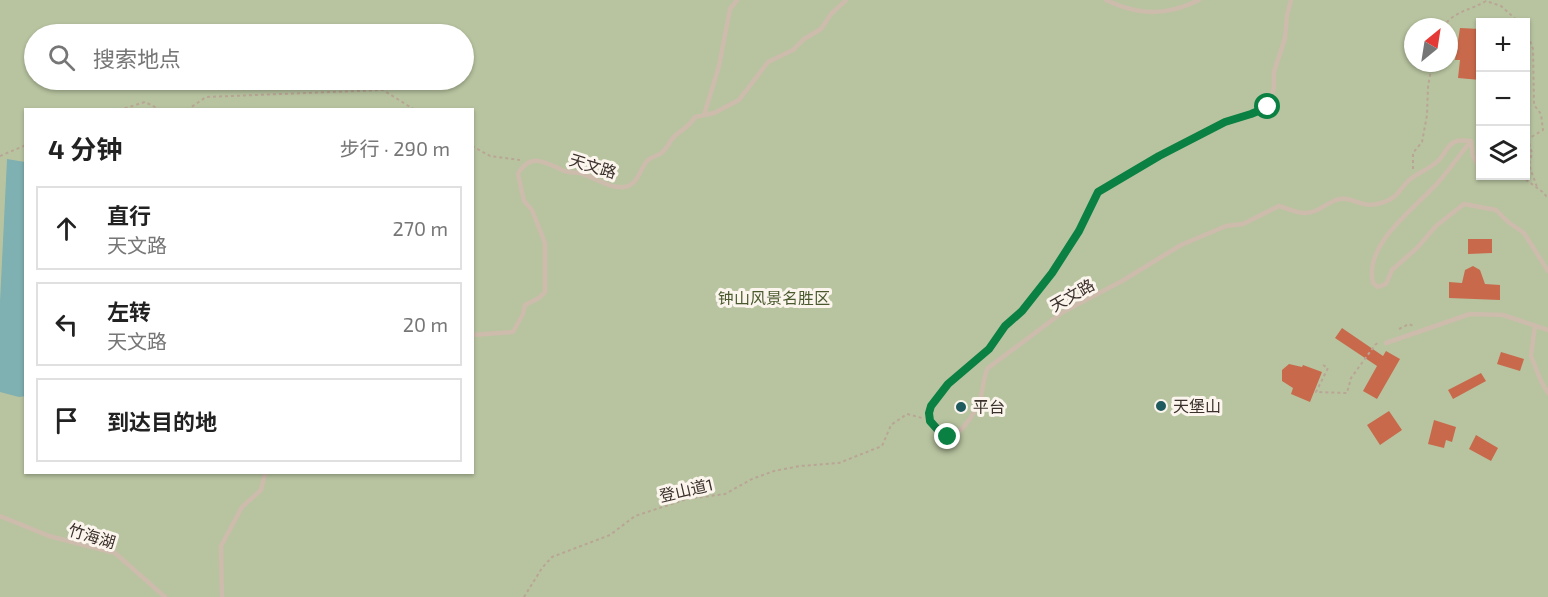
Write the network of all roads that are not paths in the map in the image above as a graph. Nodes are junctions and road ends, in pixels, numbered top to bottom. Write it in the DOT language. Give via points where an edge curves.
graph roads {
  1 [pos="737,0"];
  2 [pos="846,0"];
  3 [pos="1106,0"];
  4 [pos="1199,0"];
  5 [pos="1291,0"];
  6 [pos="704,115"];
  7 [pos="1471,141"];
  8 [pos="1476,161"];
  9 [pos="1548,271"];
  10 [pos="1535,325"];
  11 [pos="1548,330"];
  12 [pos="474,335"];
  13 [pos="1386,343"];
  14 [pos="1548,393"];
  15 [pos="265,474"];
  16 [pos="0,516"];
  17 [pos="165,597"];
  18 [pos="222,597"];
  1 -- 6 [label="lane" via="730,9"];
  2 -- 6 [label="lane, 天文路" via="821,28 793,50 768,62 739,100"];
  3 -- 4 [label="lane" via="1141,12 1181,9"];
  5 -- 7 [label="lane, 天文路" via="1268,107 1225,122 1098,192 1052,273 989,349 948,384 931,406 930,421 938,430 948,437 954,436 971,417 981,399 988,368 1063,312 1181,246 1226,226 1243,224 1279,206 1304,213 1336,200 1363,206 1382,203 1440,159 1456,141"];
  6 -- 12 [label="lane, 天文路" via="695,117 667,148 650,158 630,185 622,187 564,171 541,160 522,167 518,174 524,201 532,210 545,243 545,292 525,304 513,332"];
  7 -- 8 [label="lane"];
  7 -- 9 [label="lane" via="1391,231 1376,254 1371,273 1373,283 1378,287 1386,284 1392,270 1464,204 1496,210 1524,233"];
  10 -- 11 [label="lane"];
  10 -- 13 [label="lane" via="1503,315 1470,314"];
  10 -- 14 [label="lane" via="1531,356"];
  15 -- 18 [label="lane" via="261,490 242,507 221,546"];
  16 -- 17 [label="lane, 竹海湖" via="49,536 115,554"];
}
